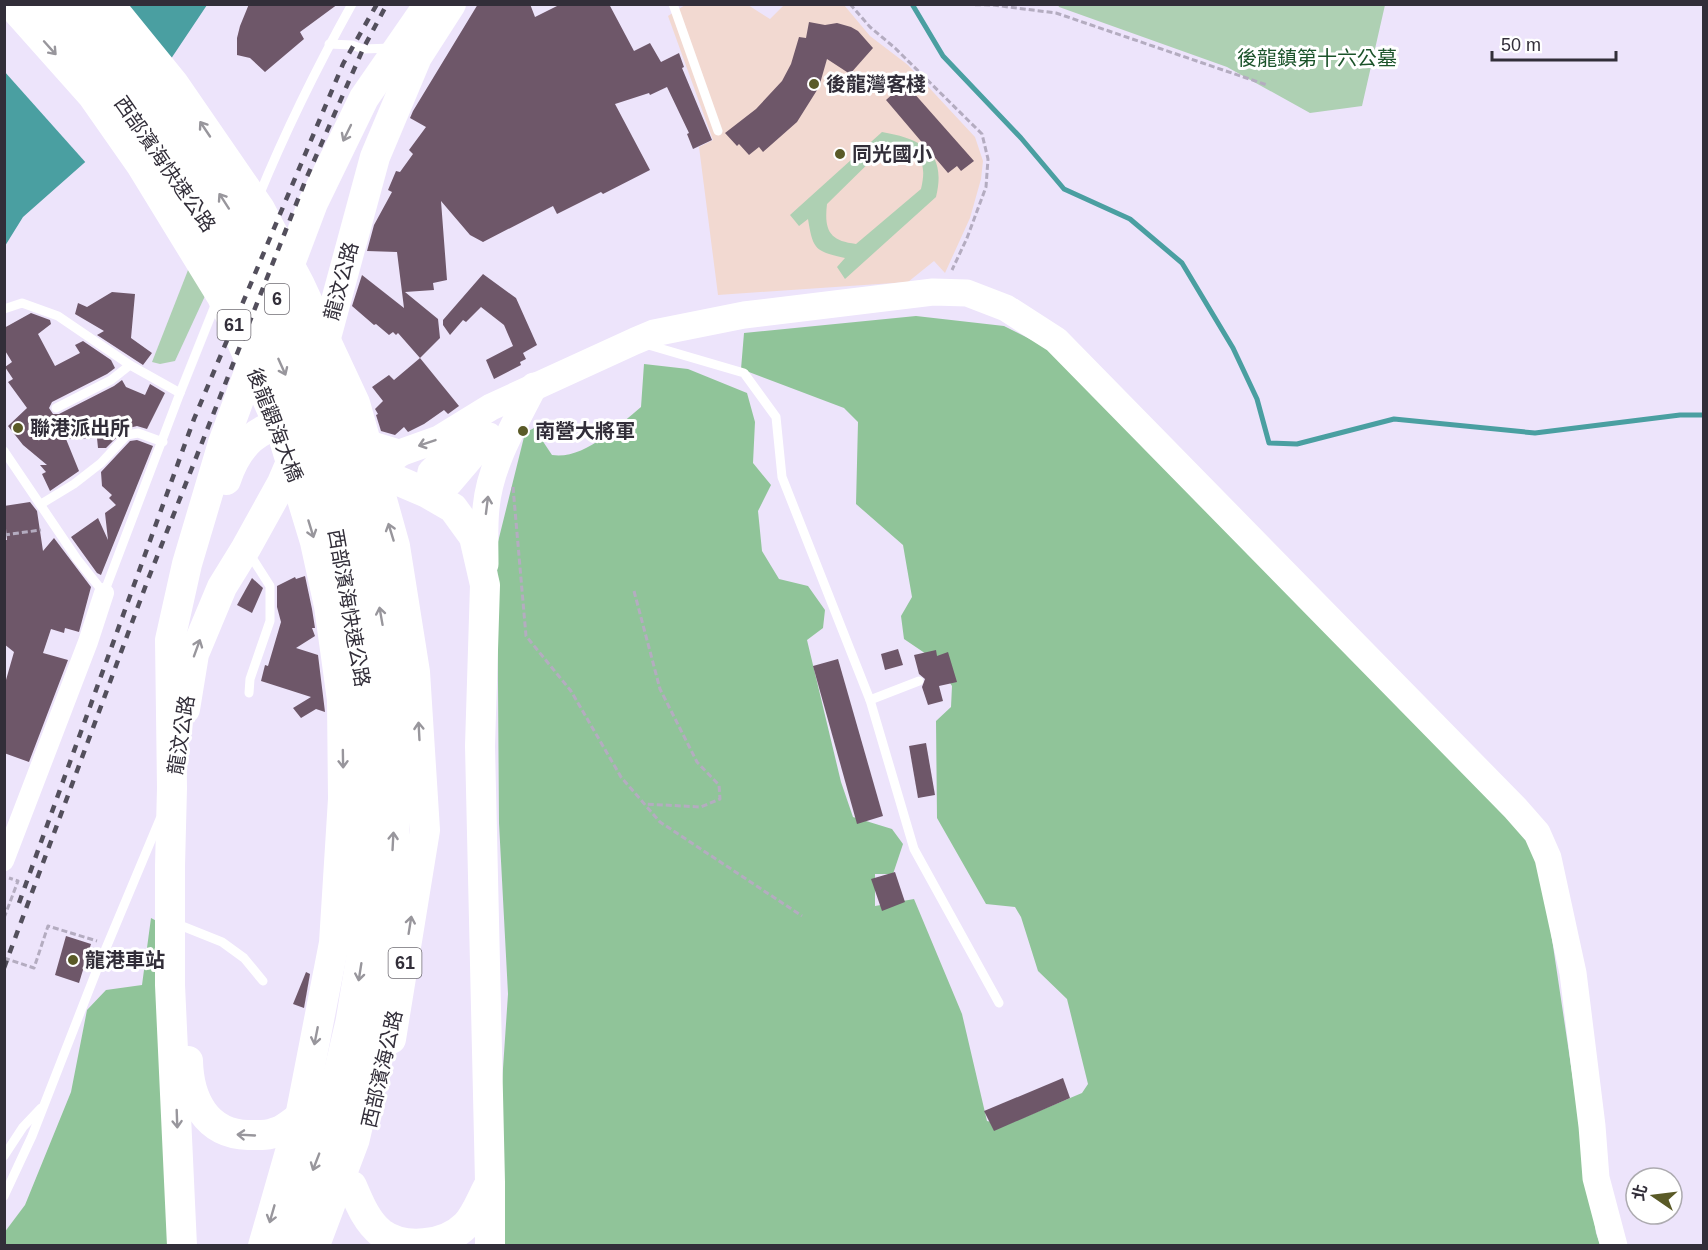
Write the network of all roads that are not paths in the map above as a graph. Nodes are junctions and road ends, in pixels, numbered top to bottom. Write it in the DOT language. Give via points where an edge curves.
graph roads {
  1 [pos="11,4"];
  2 [pos="42,4"];
  3 [pos="76,4"];
  4 [pos="110,4"];
  5 [pos="352,4"];
  6 [pos="429,4"];
  7 [pos="452,4"];
  8 [pos="673,4"];
  9 [pos="329,44"];
  10 [pos="408,52"];
  11 [pos="90,62"];
  12 [pos="718,131"];
  13 [pos="254,210"];
  14 [pos="249,221"];
  15 [pos="244,249"];
  16 [pos="224,286"];
  17 [pos="333,307"];
  18 [pos="4,309"];
  19 [pos="635,341"];
  20 [pos="130,365"];
  21 [pos="534,386"];
  22 [pos="180,393"];
  23 [pos="56,408"];
  24 [pos="305,426"];
  25 [pos="163,442"];
  26 [pos="4,451"];
  27 [pos="373,463"];
  28 [pos="427,494"];
  29 [pos="41,504"];
  30 [pos="246,548"];
  31 [pos="187,564"];
  32 [pos="484,585"];
  33 [pos="104,593"];
  34 [pos="919,681"];
  35 [pos="378,682"];
  36 [pos="249,693"];
  37 [pos="870,700"];
  38 [pos="172,788"];
  39 [pos="4,861"];
  40 [pos="182,926"];
  41 [pos="263,981"];
  42 [pos="999,1003"];
  43 [pos="44,1106"];
  44 [pos="300,1117"];
  45 [pos="4,1156"];
  46 [pos="490,1182"];
  47 [pos="352,1186"];
  48 [pos="4,1196"];
  49 [pos="182,1245"];
  50 [pos="263,1245"];
  51 [pos="283,1245"];
  52 [pos="313,1245"];
  53 [pos="330,1245"];
  54 [pos="490,1245"];
  55 [pos="1614,1245"];
  1 -- 16 [label="main road, 後龍觀海大橋 / 61, one-way" via="92,95"];
  2 -- 11 [label="highway, 西部濱海快速公路 / 61"];
  15 -- 3 [label="highway, 西部濱海快速公路 / 61, one-way" via="226,203 155,101"];
  27 -- 4 [label="main road, 61, one-way" via="355,403 260,209 174,84"];
  5 -- 9 [label="lane"];
  6 -- 10 [label="main road, 龍汶公路 / 6"];
  7 -- 10 [label="main road, 龍汶公路 / 6"];
  8 -- 12 [label="lane"];
  9 -- 10 [label="lane"];
  9 -- 13 [label="lane"];
  10 -- 17 [label="main road, 龍汶公路 / 6"];
  10 -- 24 [label="main road" via="360,159 308,380"];
  10 -- 31 [label="main road, 龍汶公路 / 6, one-way" via="364,98 313,203 223,443"];
  11 -- 16 [label="highway" via="153,156"];
  11 -- 35 [label="highway, 西部濱海快速公路 / 61, one-way" via="140,120 194,199 260,318 299,409 317,463"];
  14 -- 15 [label="lane"];
  15 -- 16 [label="lane"];
  15 -- 27 [label="highway" via="293,312"];
  35 -- 15 [label="highway, 西部濱海快速公路 / 61, one-way" via="374,578 346,471 295,330"];
  16 -- 22 [label="lane"];
  16 -- 35 [label="main road, 後龍觀海大橋 / 61, one-way" via="282,433 315,542 328,606"];
  17 -- 24 [label="main road, 龍汶公路 / 6"];
  17 -- 27 [label="main road" via="322,391 326,416"];
  18 -- 20 [label="lane" via="22,303 58,316"];
  19 -- 21 [label="main road"];
  19 -- 37 [label="lane" via="744,373 776,417 782,477"];
  19 -- 55 [label="main road" via="654,333 744,315 933,292 967,293 1006,308 1056,340 1538,833 1548,858 1573,973 1596,1178"];
  20 -- 22 [label="lane"];
  20 -- 23 [label="lane" via="111,380"];
  21 -- 27 [label="main road, one-way" via="439,439"];
  21 -- 28 [label="main road" via="449,483"];
  32 -- 21 [label="main road, one-way" via="486,506 493,476"];
  22 -- 25 [label="lane"];
  24 -- 27 [label="main road"];
  24 -- 27 [label="main road"];
  24 -- 30 [label="main road, 龍汶公路 / 6" via="282,483"];
  24 -- 31 [label="main road" via="284,424 248,439 232,462 215,511"];
  25 -- 29 [label="lane" via="138,433 127,435 101,463"];
  25 -- 33 [label="lane"];
  26 -- 29 [label="lane"];
  27 -- 28 [label="main road"];
  27 -- 28 [label="main road"];
  27 -- 30 [label="main road" via="304,478"];
  35 -- 27 [label="main road, 61, one-way" via="395,546"];
  28 -- 32 [label="main road" via="453,508 474,537"];
  29 -- 33 [label="lane"];
  30 -- 36 [label="lane" via="270,586 270,621"];
  38 -- 30 [label="main road, 龍汶公路 / 6, one-way" via="194,654 222,587"];
  31 -- 38 [label="main road, 龍汶公路 / 6" via="170,640"];
  32 -- 46 [label="main road" via="480,746"];
  33 -- 39 [label="street"];
  34 -- 37 [label="lane"];
  35 -- 44 [label="main road, 61, one-way" via="343,799 334,943"];
  47 -- 35 [label="main road, 西部濱海公路 / 61, one-way" via="384,1079 425,830"];
  35 -- 51 [label="highway, 西部濱海快速公路 / 61, one-way" via="364,950 352,1022 325,1138"];
  52 -- 35 [label="highway, 西部濱海快速公路 / 61, one-way" via="352,1140 378,1027 395,795"];
  37 -- 42 [label="lane" via="914,849"];
  38 -- 40 [label="main road"];
  38 -- 43 [label="lane"];
  38 -- 49 [label="main road, one-way" via="170,985"];
  40 -- 41 [label="lane" via="222,942 244,958"];
  44 -- 40 [label="main road, one-way" via="277,1132 259,1135 238,1135 219,1129 205,1117 189,1079"];
  43 -- 45 [label="lane" via="23,1127"];
  43 -- 48 [label="lane"];
  44 -- 50 [label="main road, 61, one-way"];
  46 -- 47 [label="main road" via="466,1225 426,1245 398,1241 381,1233 365,1215"];
  46 -- 54 [label="main road"];
  47 -- 53 [label="main road, 西部濱海公路 / 61"];
}
